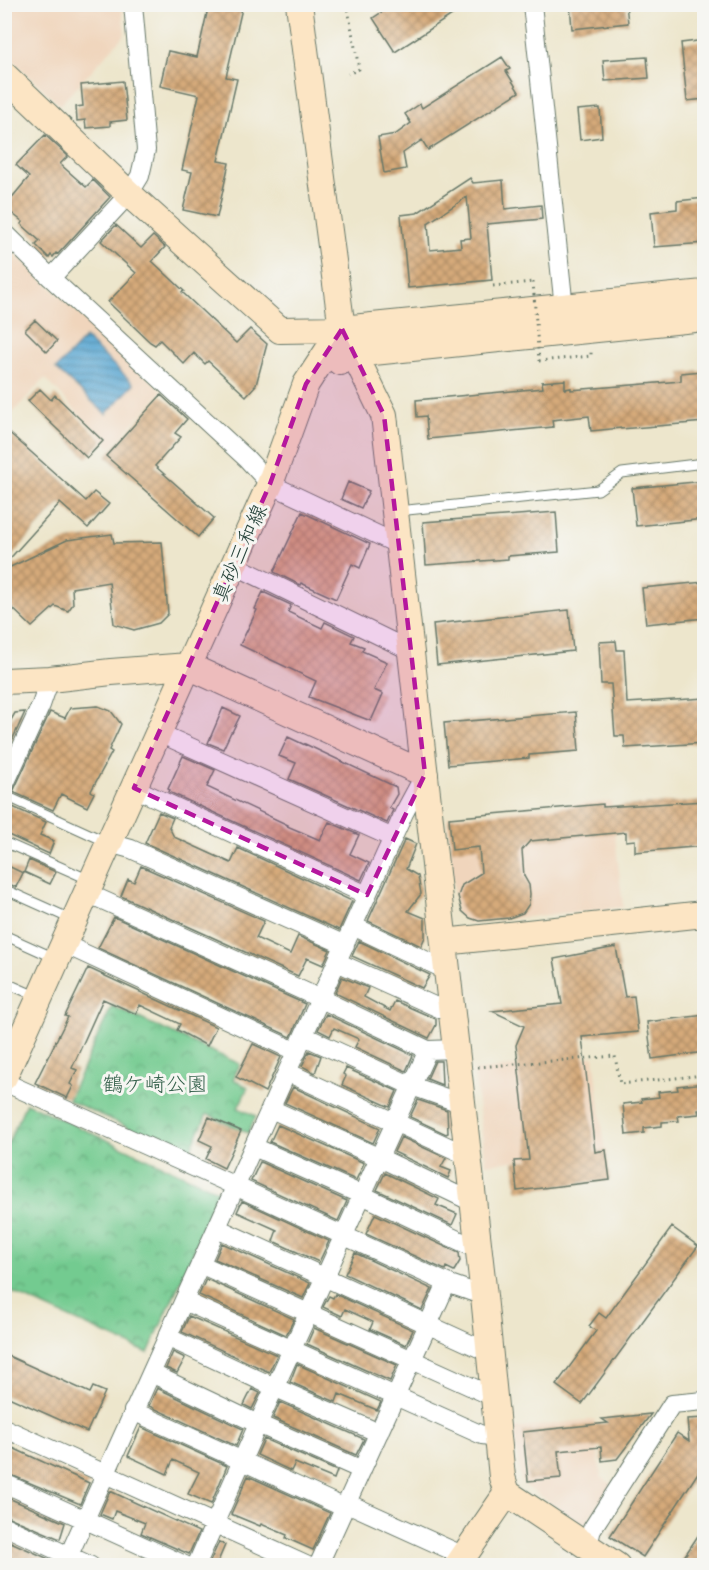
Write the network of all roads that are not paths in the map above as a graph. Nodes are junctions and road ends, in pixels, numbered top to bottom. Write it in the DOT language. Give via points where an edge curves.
graph roads {
  1 [pos="132,4"];
  2 [pos="298,4"];
  3 [pos="532,4"];
  4 [pos="4,75"];
  5 [pos="129,194"];
  6 [pos="4,232"];
  7 [pos="51,278"];
  8 [pos="705,293"];
  9 [pos="564,308"];
  10 [pos="705,318"];
  11 [pos="342,329"];
  12 [pos="354,354"];
  13 [pos="306,384"];
  14 [pos="705,463"];
  15 [pos="270,484"];
  16 [pos="395,511"];
  17 [pos="399,545"];
  18 [pos="234,565"];
  19 [pos="411,651"];
  20 [pos="188,666"];
  21 [pos="50,679"];
  22 [pos="4,681"];
  23 [pos="159,733"];
  24 [pos="425,774"];
  25 [pos="4,786"];
  26 [pos="134,788"];
  27 [pos="4,795"];
  28 [pos="393,838"];
  29 [pos="4,842"];
  30 [pos="110,843"];
  31 [pos="90,887"];
  32 [pos="4,889"];
  33 [pos="367,895"];
  34 [pos="705,914"];
  35 [pos="75,921"];
  36 [pos="353,926"];
  37 [pos="4,934"];
  38 [pos="444,942"];
  39 [pos="345,945"];
  40 [pos="61,952"];
  41 [pos="337,962"];
  42 [pos="448,971"];
  43 [pos="4,982"];
  44 [pos="40,998"];
  45 [pos="321,999"];
  46 [pos="452,1014"];
  47 [pos="13,1034"];
  48 [pos="300,1044"];
  49 [pos="428,1050"];
  50 [pos="457,1059"];
  51 [pos="287,1072"];
  52 [pos="4,1077"];
  53 [pos="4,1082"];
  54 [pos="412,1086"];
  55 [pos="463,1104"];
  56 [pos="271,1109"];
  57 [pos="396,1123"];
  58 [pos="254,1147"];
  59 [pos="468,1155"];
  60 [pos="380,1158"];
  61 [pos="236,1186"];
  62 [pos="362,1195"];
  63 [pos="474,1203"];
  64 [pos="217,1228"];
  65 [pos="344,1236"];
  66 [pos="479,1250"];
  67 [pos="200,1264"];
  68 [pos="325,1278"];
  69 [pos="447,1283"];
  70 [pos="484,1296"];
  71 [pos="184,1301"];
  72 [pos="308,1314"];
  73 [pos="428,1324"];
  74 [pos="167,1337"];
  75 [pos="292,1351"];
  76 [pos="490,1353"];
  77 [pos="412,1360"];
  78 [pos="151,1373"];
  79 [pos="276,1388"];
  80 [pos="396,1396"];
  81 [pos="494,1397"];
  82 [pos="705,1401"];
  83 [pos="134,1411"];
  84 [pos="258,1424"];
  85 [pos="4,1428"];
  86 [pos="379,1433"];
  87 [pos="498,1437"];
  88 [pos="243,1460"];
  89 [pos="362,1470"];
  90 [pos="105,1474"];
  91 [pos="4,1483"];
  92 [pos="507,1493"];
  93 [pos="346,1506"];
  94 [pos="85,1518"];
  95 [pos="216,1524"];
  96 [pos="4,1526"];
  97 [pos="588,1546"];
  98 [pos="66,1560"];
  99 [pos="460,1561"];
  100 [pos="91,1566"];
  101 [pos="187,1566"];
  102 [pos="196,1566"];
  103 [pos="308,1566"];
  104 [pos="318,1566"];
  105 [pos="617,1566"];
  1 -- 5 [label="street" via="146,150 140,176"];
  2 -- 11 [label="street"];
  3 -- 9 [label="street"];
  4 -- 5 [label="street"];
  5 -- 7 [label="street"];
  5 -- 11 [label="street" via="280,330"];
  6 -- 7 [label="street"];
  7 -- 15 [label="street"];
  8 -- 9 [label="street"];
  9 -- 11 [label="street"];
  10 -- 12 [label="street"];
  11 -- 12 [label="street"];
  11 -- 13 [label="street, 真砂三和線"];
  12 -- 13 [label="street"];
  12 -- 16 [label="street" via="384,415"];
  13 -- 15 [label="street, 真砂三和線"];
  14 -- 16 [label="lane" via="622,473 598,490"];
  15 -- 17 [label="street"];
  15 -- 18 [label="street, 真砂三和線"];
  16 -- 17 [label="street"];
  17 -- 19 [label="street"];
  18 -- 19 [label="street"];
  18 -- 20 [label="street, 真砂三和線"];
  19 -- 24 [label="street"];
  20 -- 21 [label="street"];
  20 -- 23 [label="street, 真砂三和線"];
  20 -- 24 [label="street"];
  21 -- 22 [label="street"];
  21 -- 25 [label="street"];
  23 -- 26 [label="street, 真砂三和線"];
  23 -- 28 [label="street"];
  24 -- 28 [label="street"];
  24 -- 38 [label="street"];
  26 -- 30 [label="street, 真砂三和線"];
  26 -- 33 [label="street"];
  27 -- 30 [label="lane"];
  28 -- 33 [label="street"];
  29 -- 31 [label="lane"];
  30 -- 31 [label="street, 真砂三和線"];
  30 -- 39 [label="street"];
  31 -- 35 [label="street, 真砂三和線"];
  31 -- 45 [label="street"];
  32 -- 35 [label="lane"];
  33 -- 36 [label="street"];
  34 -- 38 [label="street"];
  35 -- 40 [label="street, 真砂三和線"];
  36 -- 39 [label="street"];
  36 -- 42 [label="street"];
  37 -- 40 [label="lane"];
  38 -- 42 [label="street"];
  39 -- 41 [label="street"];
  40 -- 44 [label="street, 真砂三和線"];
  40 -- 48 [label="street"];
  41 -- 45 [label="street"];
  41 -- 46 [label="street"];
  42 -- 46 [label="street"];
  43 -- 44 [label="lane"];
  44 -- 47 [label="street, 真砂三和線"];
  45 -- 48 [label="street"];
  45 -- 49 [label="street"];
  46 -- 50 [label="street"];
  47 -- 52 [label="street, 真砂三和線"];
  48 -- 51 [label="street"];
  48 -- 54 [label="street"];
  49 -- 50 [label="street"];
  49 -- 54 [label="street"];
  50 -- 55 [label="street"];
  51 -- 56 [label="street"];
  51 -- 57 [label="street"];
  53 -- 61 [label="street"];
  54 -- 55 [label="street"];
  54 -- 57 [label="street"];
  55 -- 59 [label="street"];
  56 -- 58 [label="street"];
  56 -- 60 [label="street"];
  57 -- 59 [label="street"];
  57 -- 60 [label="street"];
  58 -- 61 [label="street"];
  58 -- 62 [label="street"];
  59 -- 63 [label="street"];
  60 -- 62 [label="street"];
  60 -- 63 [label="street"];
  61 -- 64 [label="street"];
  61 -- 65 [label="street"];
  62 -- 65 [label="street"];
  62 -- 66 [label="street"];
  63 -- 66 [label="street"];
  64 -- 67 [label="street"];
  64 -- 68 [label="street"];
  65 -- 68 [label="street"];
  65 -- 69 [label="street"];
  66 -- 70 [label="street"];
  67 -- 71 [label="street"];
  67 -- 72 [label="street"];
  68 -- 72 [label="street"];
  68 -- 73 [label="street"];
  69 -- 70 [label="street"];
  69 -- 73 [label="street"];
  70 -- 76 [label="street"];
  71 -- 74 [label="street"];
  71 -- 75 [label="street"];
  72 -- 75 [label="street"];
  72 -- 77 [label="street"];
  73 -- 76 [label="street"];
  73 -- 77 [label="street"];
  74 -- 78 [label="street"];
  74 -- 79 [label="street"];
  75 -- 79 [label="street"];
  75 -- 80 [label="street"];
  76 -- 81 [label="street"];
  77 -- 80 [label="street"];
  77 -- 81 [label="street"];
  78 -- 83 [label="street"];
  78 -- 84 [label="street"];
  79 -- 84 [label="street"];
  79 -- 86 [label="street"];
  80 -- 86 [label="street"];
  80 -- 87 [label="street" via="482,1435"];
  81 -- 87 [label="street"];
  82 -- 97 [label="street" via="672,1404 592,1530"];
  83 -- 88 [label="street"];
  83 -- 90 [label="street"];
  84 -- 88 [label="street"];
  84 -- 89 [label="street"];
  85 -- 90 [label="street"];
  86 -- 89 [label="street"];
  87 -- 92 [label="street"];
  88 -- 93 [label="street"];
  88 -- 95 [label="street"];
  89 -- 93 [label="street"];
  90 -- 94 [label="street"];
  90 -- 95 [label="street"];
  91 -- 94 [label="street"];
  92 -- 97 [label="street"];
  92 -- 99 [label="street"];
  93 -- 99 [label="street"];
  93 -- 104 [label="street"];
  94 -- 98 [label="street"];
  94 -- 101 [label="street"];
  95 -- 102 [label="street"];
  95 -- 103 [label="street"];
  96 -- 98 [label="street"];
  97 -- 105 [label="street"];
  98 -- 100 [label="street"];
}
